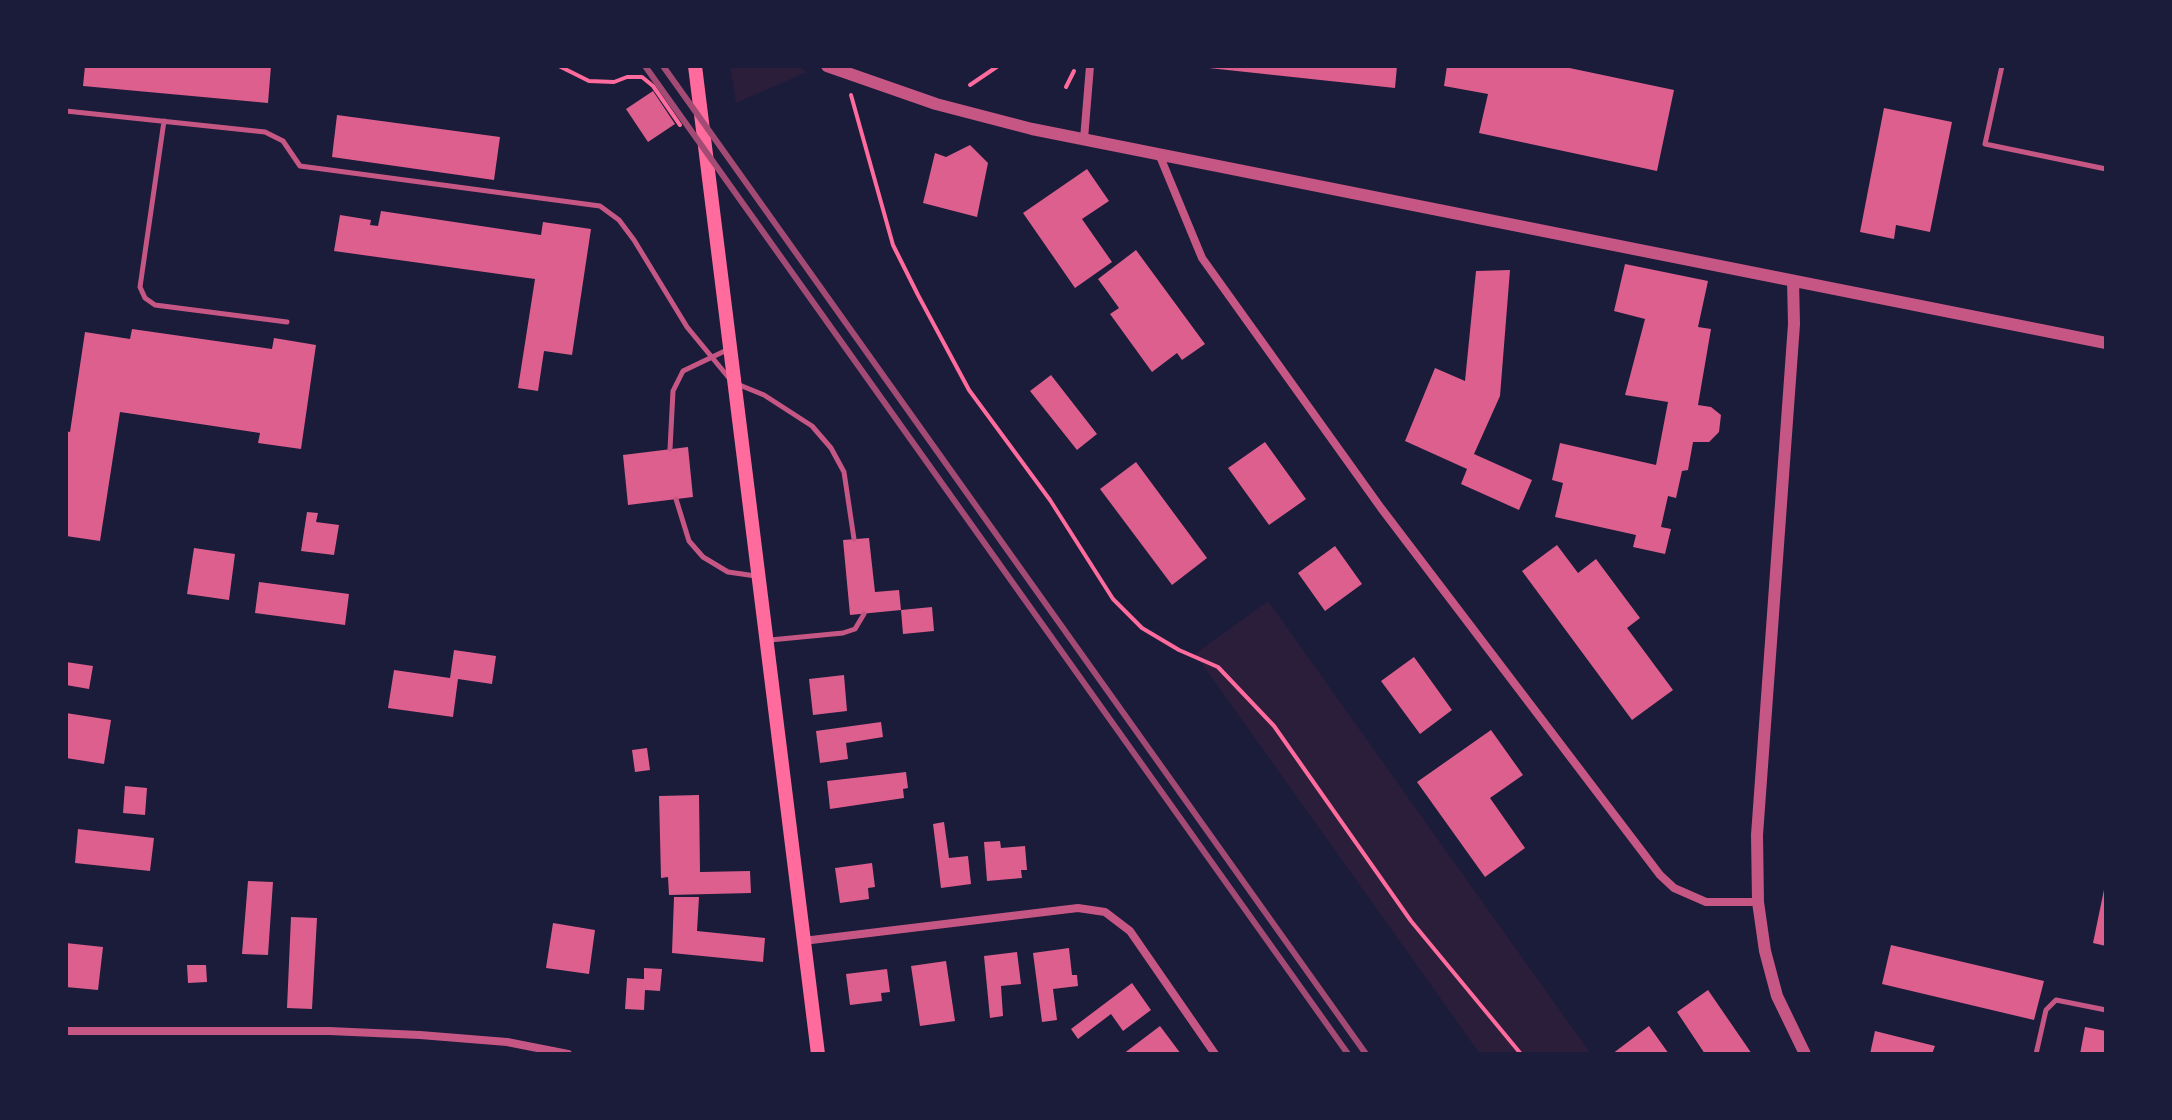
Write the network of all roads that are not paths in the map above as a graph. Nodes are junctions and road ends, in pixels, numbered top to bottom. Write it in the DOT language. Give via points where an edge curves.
graph roads {
  1 [pos="695,66"];
  2 [pos="827,66"];
  3 [pos="1090,66"];
  4 [pos="2002,66"];
  5 [pos="66,111"];
  6 [pos="164,121"];
  7 [pos="1084,139"];
  8 [pos="1158,152"];
  9 [pos="2106,169"];
  10 [pos="1793,281"];
  11 [pos="287,322"];
  12 [pos="2106,343"];
  13 [pos="730,349"];
  14 [pos="711,356"];
  15 [pos="733,382"];
  16 [pos="670,449"];
  17 [pos="676,499"];
  18 [pos="854,539"];
  19 [pos="757,576"];
  20 [pos="864,614"];
  21 [pos="765,640"];
  22 [pos="1758,902"];
  23 [pos="802,941"];
  24 [pos="2106,1010"];
  25 [pos="66,1031"];
  26 [pos="568,1054"];
  27 [pos="818,1054"];
  28 [pos="1215,1054"];
  29 [pos="1805,1054"];
  30 [pos="2036,1054"];
  1 -- 13 [label="main road"];
  2 -- 7 [label="street" via="936,104"];
  3 -- 7 [label="street"];
  4 -- 9 [label="lane" via="1985,144"];
  5 -- 6 [label="lane"];
  6 -- 11 [label="lane" via="140,287 145,298 155,305"];
  6 -- 14 [label="lane" via="265,132 283,141 300,166 600,206 634,240 665,294"];
  7 -- 8 [label="street"];
  8 -- 10 [label="street"];
  8 -- 22 [label="street" via="1202,258 1381,508 1660,875 1674,888 1706,902"];
  10 -- 12 [label="street"];
  10 -- 22 [label="street" via="1757,835"];
  13 -- 14 [label="lane"];
  13 -- 15 [label="main road"];
  14 -- 15 [label="lane"];
  14 -- 16 [label="lane" via="683,371 673,391"];
  15 -- 18 [label="lane" via="812,426 831,448 844,472"];
  15 -- 19 [label="main road"];
  17 -- 19 [label="lane" via="689,541 703,557 728,572"];
  19 -- 21 [label="main road"];
  20 -- 21 [label="lane" via="855,629 843,633"];
  21 -- 23 [label="main road"];
  22 -- 29 [label="street" via="1777,996"];
  23 -- 27 [label="main road"];
  23 -- 28 [label="street" via="1078,908 1105,912 1130,931"];
  24 -- 30 [label="lane" via="2056,1000 2046,1010"];
  25 -- 26 [label="street" via="405,1034 507,1042"];
}
